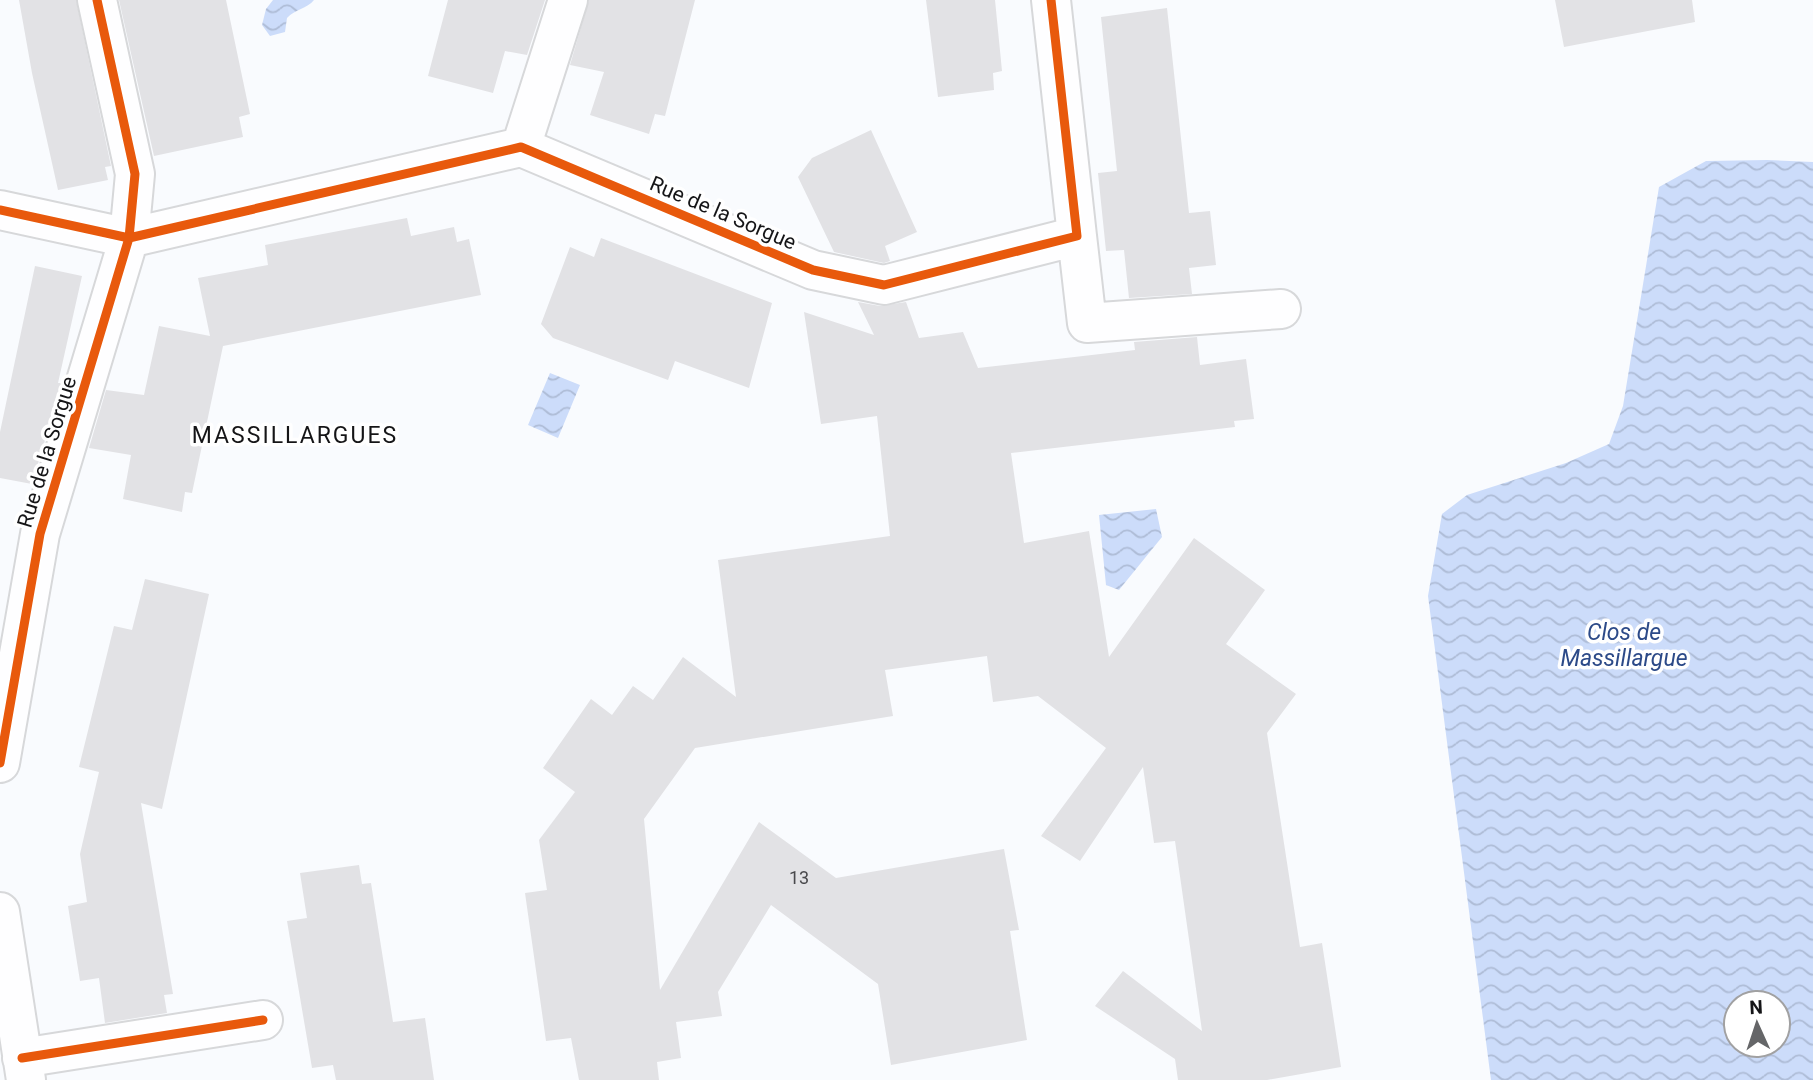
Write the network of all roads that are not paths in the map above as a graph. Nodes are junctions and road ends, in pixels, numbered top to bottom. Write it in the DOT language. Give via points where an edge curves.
graph roads {
  1 [pos="97,0"];
  2 [pos="568,0"];
  3 [pos="1051,0"];
  4 [pos="521,147"];
  5 [pos="0,210"];
  6 [pos="1077,236"];
  7 [pos="130,238"];
  8 [pos="1282,309"];
  9 [pos="0,764"];
  10 [pos="0,912"];
  11 [pos="263,1020"];
  12 [pos="24,1069"];
  1 -- 7 [label="street, Rue de la Sorgue" via="135,174"];
  2 -- 4 [label="street"];
  3 -- 6 [label="street"];
  4 -- 6 [label="street, Rue de la Sorgue" via="813,270 884,285"];
  4 -- 7 [label="street"];
  5 -- 7 [label="street"];
  6 -- 8 [label="street" via="1087,323"];
  7 -- 9 [label="street, Rue de la Sorgue" via="40,534"];
  10 -- 12 [label="street"];
  11 -- 12 [label="street"];
}
